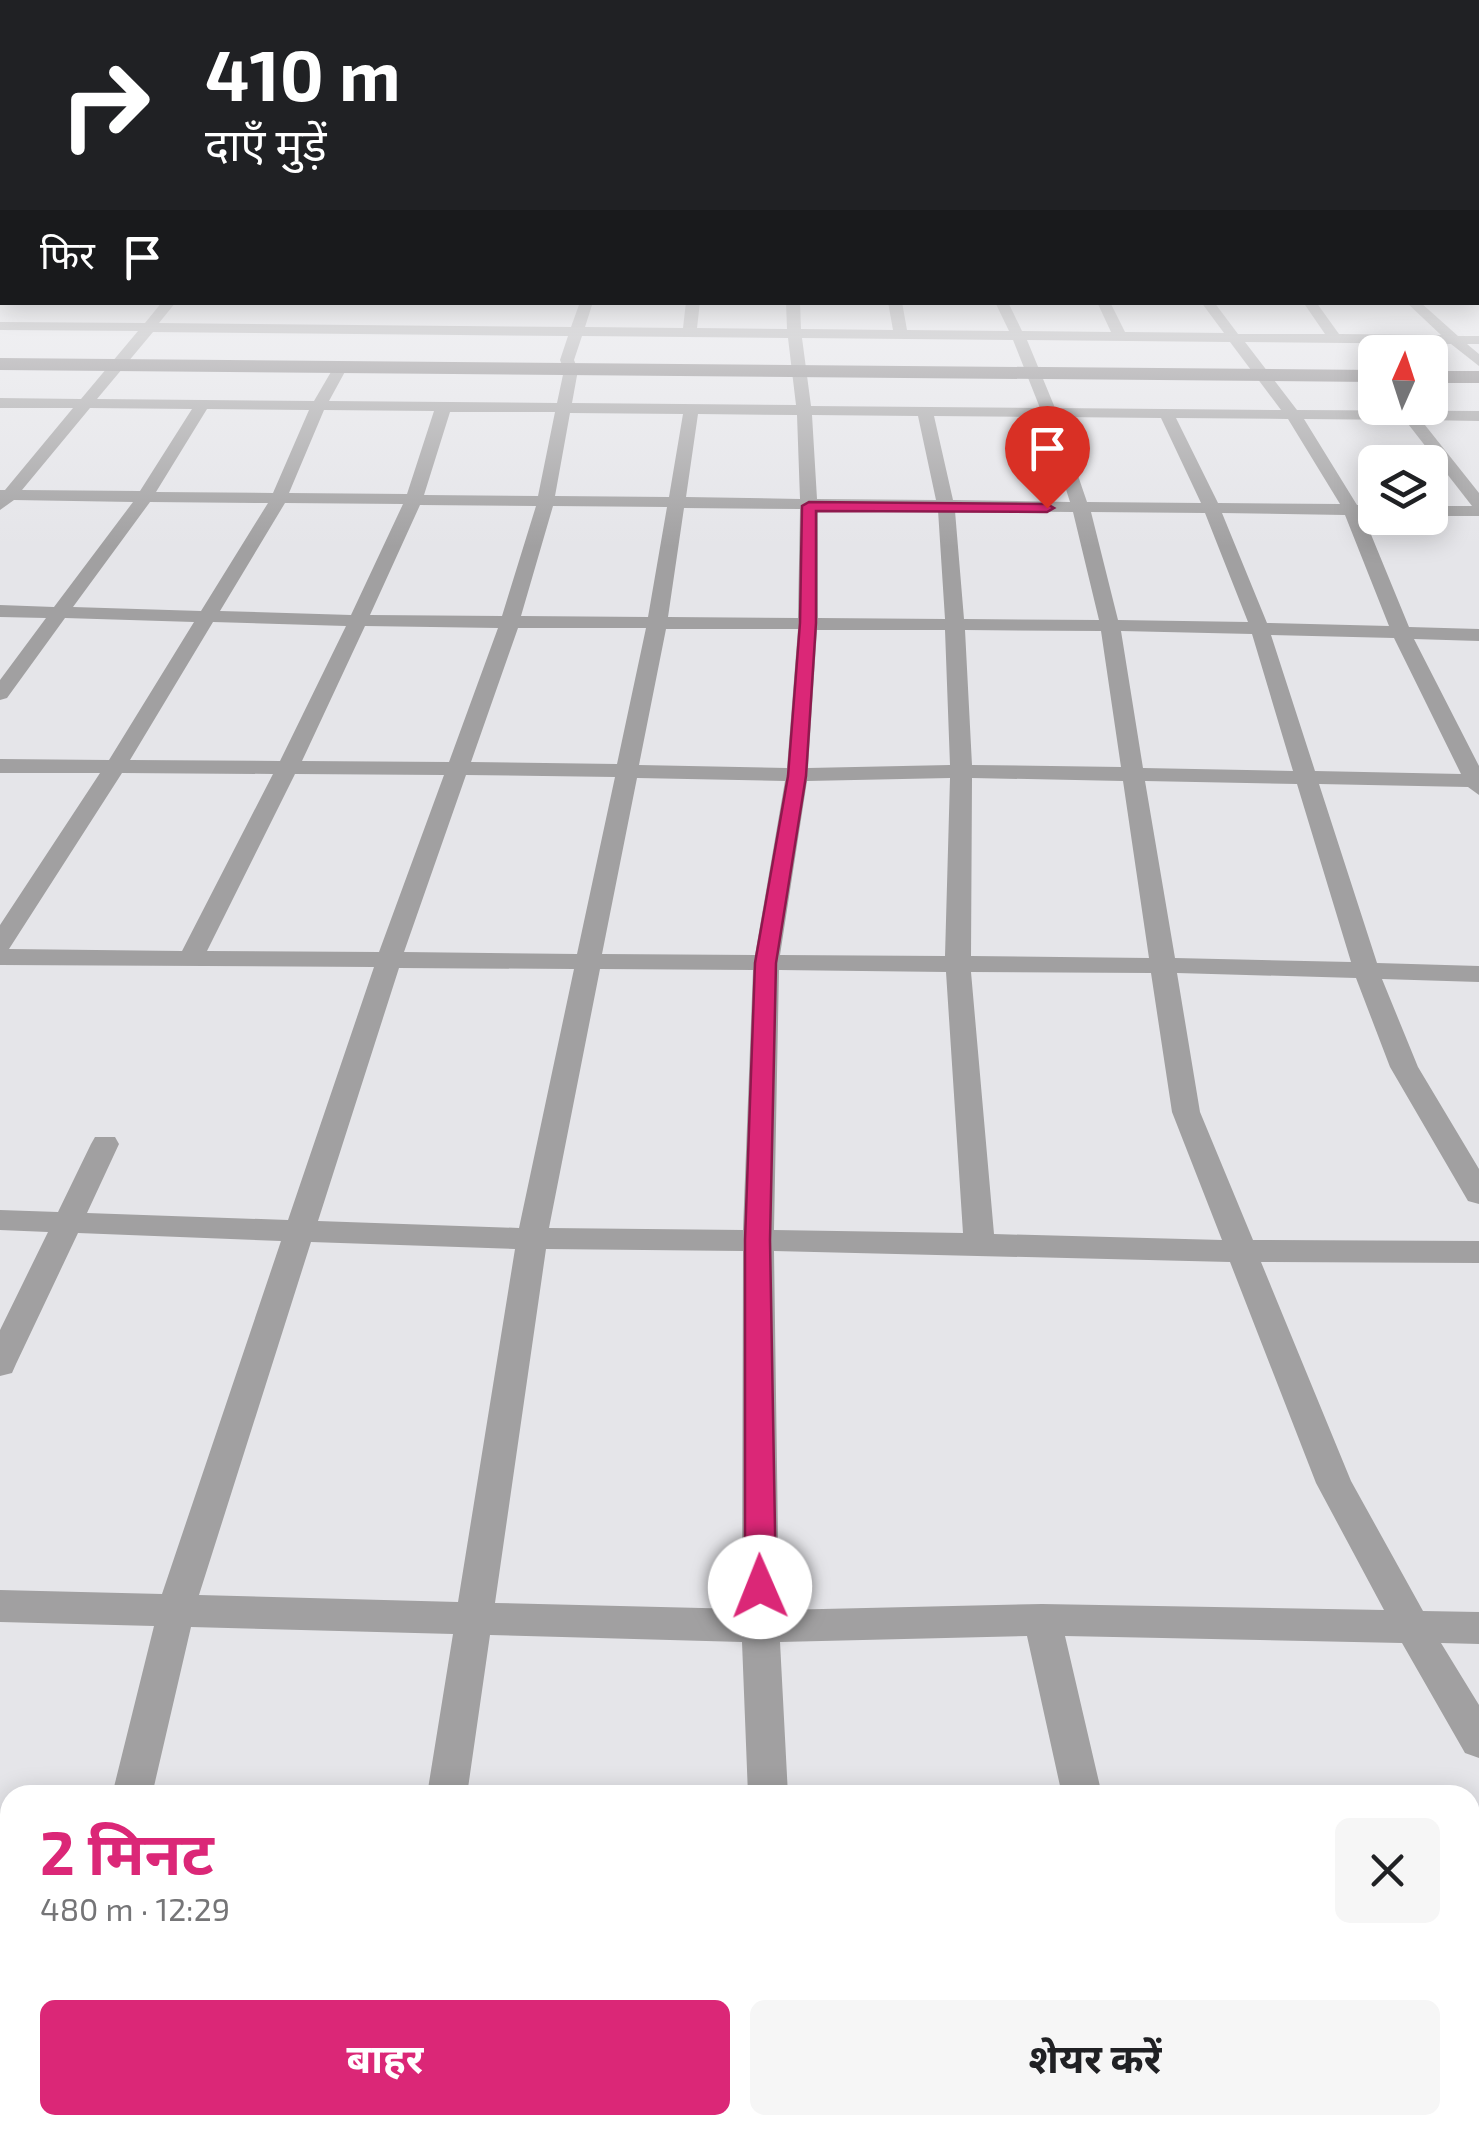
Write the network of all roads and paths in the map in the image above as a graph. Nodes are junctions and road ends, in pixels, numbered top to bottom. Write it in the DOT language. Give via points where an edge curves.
graph roads {
  1 [pos="134,348"];
  2 [pos="571,348"];
  3 [pos="797,348"];
  4 [pos="1023,348"];
  5 [pos="1243,348"];
  6 [pos="0,364"];
  7 [pos="118,366"];
  8 [pos="340,368"];
  9 [pos="571,370"];
  10 [pos="802,371"];
  11 [pos="1036,373"];
  12 [pos="1266,375"];
  13 [pos="1358,376"];
  14 [pos="1448,377"];
  15 [pos="1479,377"];
  16 [pos="0,403"];
  17 [pos="84,404"];
  18 [pos="202,406"];
  19 [pos="318,407"];
  20 [pos="442,408"];
  21 [pos="565,410"];
  22 [pos="691,411"];
  23 [pos="802,412"];
  24 [pos="925,412"];
  25 [pos="1050,414"];
  26 [pos="1166,415"];
  27 [pos="1294,416"];
  28 [pos="1358,416"];
  29 [pos="1448,416"];
  30 [pos="1479,416"];
  31 [pos="1417,425"];
  32 [pos="144,498"];
  33 [pos="3,499"];
  34 [pos="278,500"];
  35 [pos="411,501"];
  36 [pos="545,503"];
  37 [pos="676,505"];
  38 [pos="809,506"];
  39 [pos="946,508"];
  40 [pos="1080,508"];
  41 [pos="1479,508"];
  42 [pos="1212,509"];
  43 [pos="1448,509"];
  44 [pos="1352,510"];
  45 [pos="1358,510"];
  46 [pos="0,612"];
  47 [pos="60,612"];
  48 [pos="206,616"];
  49 [pos="358,620"];
  50 [pos="510,622"];
  51 [pos="657,622"];
  52 [pos="808,623"];
  53 [pos="955,626"];
  54 [pos="1110,626"];
  55 [pos="1260,629"];
  56 [pos="1402,634"];
  57 [pos="1479,634"];
  58 [pos="0,694"];
  59 [pos="0,766"];
  60 [pos="458,769"];
  61 [pos="114,770"];
  62 [pos="288,770"];
  63 [pos="625,771"];
  64 [pos="962,771"];
  65 [pos="1135,774"];
  66 [pos="797,776"];
  67 [pos="1305,778"];
  68 [pos="1478,783"];
  69 [pos="0,944"];
  70 [pos="0,957"];
  71 [pos="190,959"];
  72 [pos="389,960"];
  73 [pos="588,962"];
  74 [pos="766,963"];
  75 [pos="958,964"];
  76 [pos="1162,966"];
  77 [pos="1366,970"];
  78 [pos="1479,974"];
  79 [pos="105,1144"];
  80 [pos="1479,1194"];
  81 [pos="0,1220"];
  82 [pos="65,1221"];
  83 [pos="302,1229"];
  84 [pos="532,1238"];
  85 [pos="758,1240"];
  86 [pos="978,1244"];
  87 [pos="1240,1252"];
  88 [pos="1479,1252"];
  89 [pos="0,1364"];
  90 [pos="0,1606"];
  91 [pos="177,1611"];
  92 [pos="473,1619"];
  93 [pos="1042,1620"];
  94 [pos="761,1626"];
  95 [pos="1412,1626"];
  96 [pos="1479,1628"];
  97 [pos="1479,1740"];
  98 [pos="134,1785"];
  99 [pos="448,1785"];
  100 [pos="768,1785"];
  101 [pos="1080,1785"];
  1 -- 7 [label="street"];
  2 -- 9 [label="street"];
  3 -- 10 [label="street"];
  4 -- 11 [label="street"];
  5 -- 12 [label="street"];
  6 -- 7 [label="street"];
  7 -- 8 [label="street"];
  7 -- 17 [label="street"];
  8 -- 9 [label="street"];
  8 -- 19 [label="street"];
  9 -- 10 [label="street"];
  9 -- 21 [label="street"];
  10 -- 11 [label="street"];
  10 -- 23 [label="street"];
  11 -- 12 [label="street"];
  11 -- 25 [label="street"];
  12 -- 13 [label="street"];
  12 -- 27 [label="street"];
  14 -- 15 [label="street"];
  16 -- 17 [label="street"];
  17 -- 18 [label="street"];
  17 -- 33 [label="street"];
  18 -- 19 [label="street"];
  18 -- 32 [label="street"];
  19 -- 20 [label="street"];
  19 -- 34 [label="street"];
  20 -- 21 [label="street"];
  20 -- 35 [label="street"];
  21 -- 22 [label="street"];
  21 -- 36 [label="street"];
  22 -- 23 [label="street"];
  22 -- 37 [label="street"];
  23 -- 24 [label="street"];
  23 -- 38 [label="street"];
  24 -- 25 [label="street"];
  24 -- 39 [label="street"];
  25 -- 26 [label="street"];
  25 -- 40 [label="street"];
  26 -- 27 [label="street"];
  26 -- 42 [label="street"];
  27 -- 28 [label="street"];
  27 -- 44 [label="street"];
  29 -- 30 [label="street"];
  31 -- 41 [label="street"];
  32 -- 33 [label="street"];
  32 -- 34 [label="street"];
  32 -- 47 [label="street"];
  34 -- 35 [label="street"];
  34 -- 48 [label="street"];
  35 -- 36 [label="street"];
  35 -- 49 [label="street"];
  36 -- 37 [label="street"];
  36 -- 50 [label="street"];
  37 -- 38 [label="street"];
  37 -- 51 [label="street"];
  38 -- 39 [label="street"];
  38 -- 52 [label="street"];
  39 -- 40 [label="street"];
  39 -- 53 [label="street"];
  40 -- 42 [label="street"];
  40 -- 54 [label="street"];
  41 -- 43 [label="street"];
  42 -- 44 [label="street"];
  42 -- 55 [label="street"];
  44 -- 45 [label="street"];
  44 -- 56 [label="street"];
  46 -- 47 [label="street"];
  47 -- 48 [label="street"];
  47 -- 58 [label="street"];
  48 -- 49 [label="street"];
  48 -- 61 [label="street"];
  49 -- 50 [label="street"];
  49 -- 62 [label="street"];
  50 -- 51 [label="street"];
  50 -- 60 [label="street"];
  51 -- 52 [label="street"];
  51 -- 63 [label="street"];
  52 -- 53 [label="street"];
  52 -- 66 [label="street"];
  53 -- 54 [label="street"];
  53 -- 64 [label="street"];
  54 -- 55 [label="street"];
  54 -- 65 [label="street"];
  55 -- 56 [label="street"];
  55 -- 67 [label="street"];
  56 -- 57 [label="street"];
  56 -- 68 [label="street"];
  59 -- 61 [label="street"];
  60 -- 62 [label="street"];
  60 -- 63 [label="street"];
  60 -- 72 [label="street"];
  61 -- 62 [label="street"];
  61 -- 69 [label="street"];
  62 -- 71 [label="street"];
  63 -- 66 [label="street"];
  63 -- 73 [label="street"];
  64 -- 65 [label="street"];
  64 -- 66 [label="street"];
  64 -- 75 [label="street"];
  65 -- 67 [label="street"];
  65 -- 76 [label="street"];
  66 -- 74 [label="street"];
  67 -- 68 [label="street"];
  67 -- 77 [label="street"];
  70 -- 71 [label="street"];
  71 -- 72 [label="street"];
  72 -- 73 [label="street"];
  72 -- 83 [label="street"];
  73 -- 74 [label="street"];
  73 -- 84 [label="street"];
  74 -- 75 [label="street"];
  74 -- 85 [label="street"];
  75 -- 76 [label="street"];
  75 -- 86 [label="street"];
  76 -- 77 [label="street"];
  76 -- 87 [label="street" via="1186,1112"];
  77 -- 78 [label="street"];
  77 -- 80 [label="street" via="1404,1066"];
  79 -- 82 [label="street"];
  81 -- 82 [label="street"];
  82 -- 83 [label="street"];
  82 -- 89 [label="street"];
  83 -- 84 [label="street"];
  83 -- 91 [label="street"];
  84 -- 85 [label="street"];
  84 -- 92 [label="street"];
  85 -- 86 [label="street"];
  85 -- 94 [label="street"];
  86 -- 87 [label="street"];
  87 -- 88 [label="street"];
  87 -- 95 [label="street" via="1334,1483"];
  90 -- 91 [label="street"];
  91 -- 92 [label="street"];
  91 -- 98 [label="street"];
  92 -- 94 [label="street"];
  92 -- 99 [label="street"];
  93 -- 94 [label="street"];
  93 -- 95 [label="street"];
  93 -- 101 [label="street"];
  94 -- 100 [label="street"];
  95 -- 96 [label="street"];
  95 -- 97 [label="street"];
}
